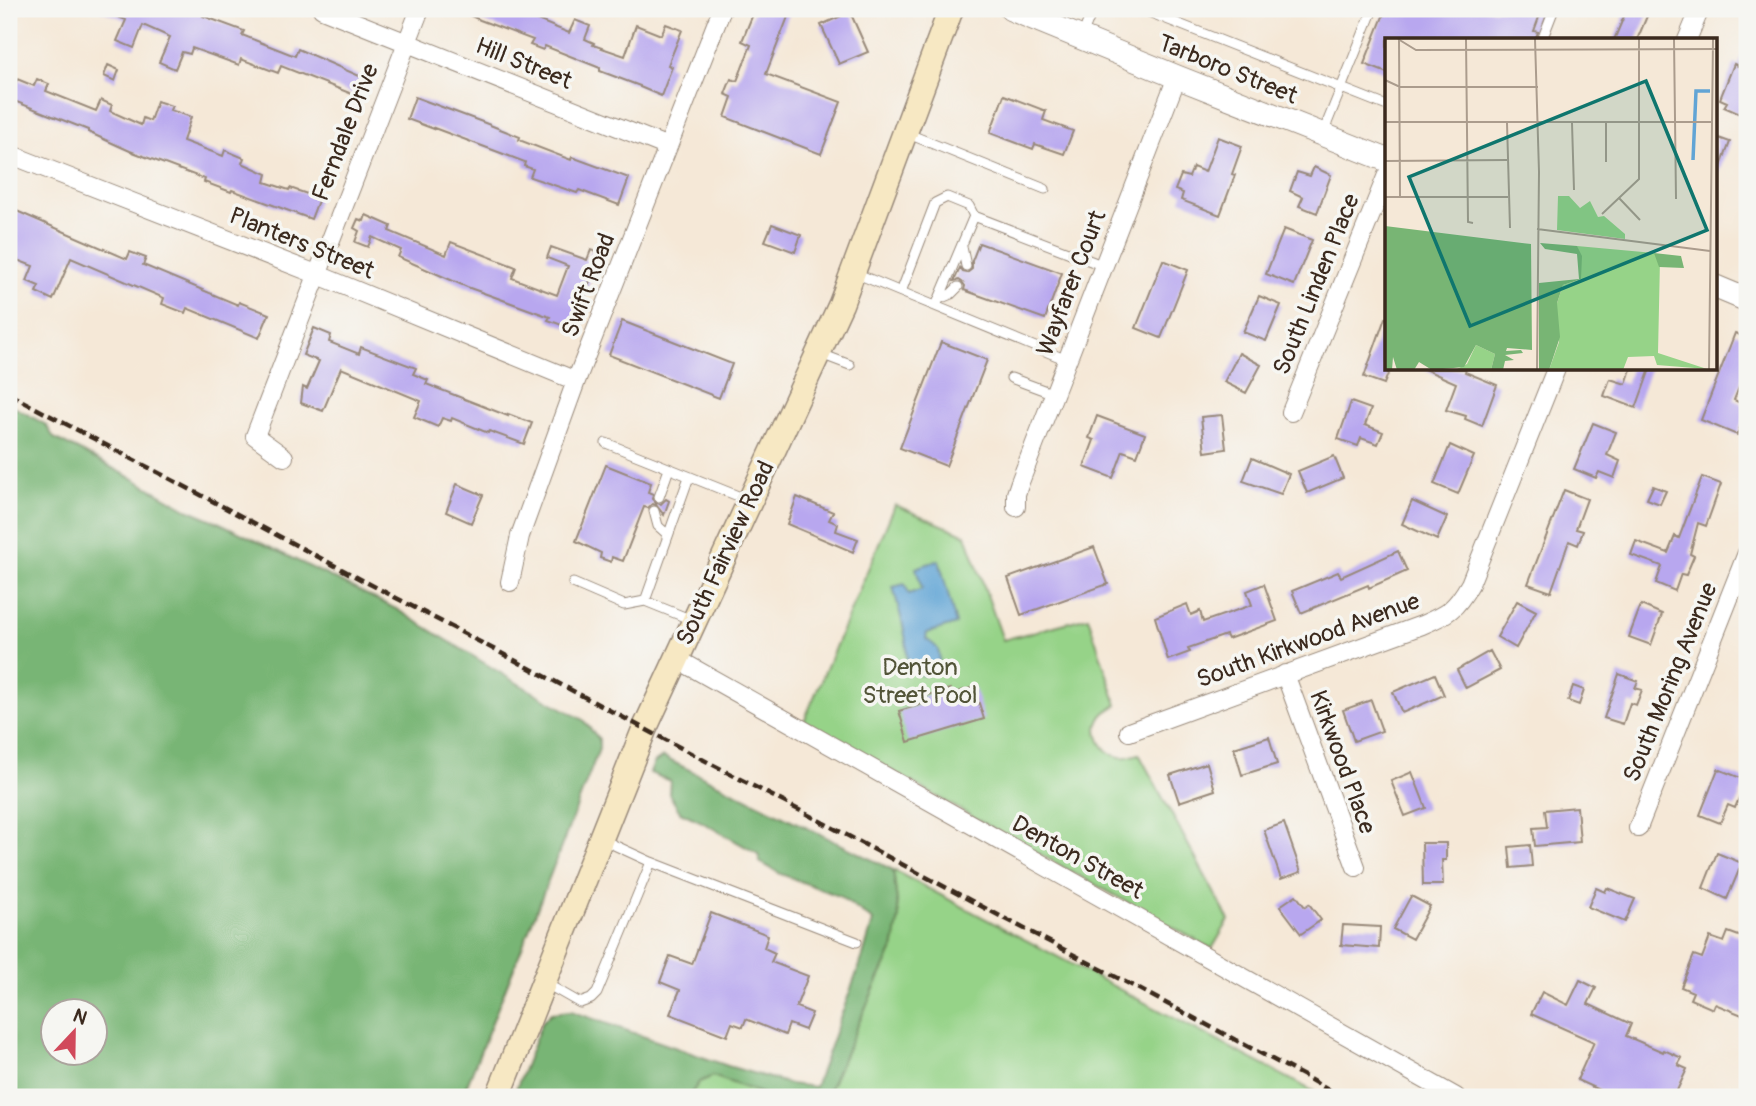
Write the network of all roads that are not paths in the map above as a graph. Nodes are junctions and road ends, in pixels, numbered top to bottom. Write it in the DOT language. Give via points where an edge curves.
graph roads {
  1 [pos="323,9"];
  2 [pos="419,9"];
  3 [pos="722,9"];
  4 [pos="951,9"];
  5 [pos="1011,9"];
  6 [pos="1093,9"];
  7 [pos="1141,9"];
  8 [pos="1373,9"];
  9 [pos="1554,9"];
  10 [pos="1700,9"];
  11 [pos="1082,38"];
  12 [pos="1543,38"];
  13 [pos="1688,38"];
  14 [pos="406,42"];
  15 [pos="1177,77"];
  16 [pos="1340,88"];
  17 [pos="1385,105"];
  18 [pos="905,133"];
  19 [pos="1322,135"];
  20 [pos="667,147"];
  21 [pos="9,154"];
  22 [pos="1385,159"];
  23 [pos="1385,180"];
  24 [pos="1045,189"];
  25 [pos="974,216"];
  26 [pos="962,246"];
  27 [pos="1104,265"];
  28 [pos="966,266"];
  29 [pos="854,272"];
  30 [pos="316,274"];
  31 [pos="958,287"];
  32 [pos="1718,289"];
  33 [pos="901,292"];
  34 [pos="1747,300"];
  35 [pos="938,303"];
  36 [pos="820,353"];
  37 [pos="1067,360"];
  38 [pos="850,365"];
  39 [pos="1555,371"];
  40 [pos="1011,378"];
  41 [pos="576,381"];
  42 [pos="1054,394"];
  43 [pos="1291,412"];
  44 [pos="606,443"];
  45 [pos="284,457"];
  46 [pos="669,469"];
  47 [pos="689,477"];
  48 [pos="659,497"];
  49 [pos="749,501"];
  50 [pos="1016,507"];
  51 [pos="654,511"];
  52 [pos="668,535"];
  53 [pos="1747,553"];
  54 [pos="510,582"];
  55 [pos="573,583"];
  56 [pos="645,601"];
  57 [pos="694,621"];
  58 [pos="677,659"];
  59 [pos="1285,674"];
  60 [pos="1129,732"];
  61 [pos="1638,828"];
  62 [pos="601,839"];
  63 [pos="652,862"];
  64 [pos="1356,867"];
  65 [pos="857,942"];
  66 [pos="544,982"];
  67 [pos="498,1097"];
  68 [pos="1456,1097"];
  1 -- 14 [label="street, Hill Street"];
  2 -- 14 [label="street, Ferndale Drive"];
  3 -- 20 [label="street, Swift Road"];
  4 -- 18 [label="main road, South Fairview Road"];
  5 -- 11 [label="street, Tarboro Street"];
  6 -- 11 [label="lane"];
  7 -- 16 [label="lane"];
  8 -- 16 [label="lane"];
  9 -- 12 [label="lane"];
  10 -- 13 [label="street"];
  11 -- 15 [label="street, Tarboro Street"];
  14 -- 20 [label="street, Hill Street"];
  14 -- 30 [label="street, Ferndale Drive"];
  15 -- 19 [label="street, Tarboro Street"];
  15 -- 27 [label="street, Wayfarer Court"];
  16 -- 17 [label="lane"];
  16 -- 19 [label="lane"];
  18 -- 24 [label="lane"];
  18 -- 29 [label="main road, South Fairview Road"];
  19 -- 22 [label="street, Tarboro Street"];
  20 -- 41 [label="street, Swift Road"];
  21 -- 30 [label="street, Planters Street"];
  23 -- 43 [label="street, South Linden Place"];
  25 -- 26 [label="lane"];
  25 -- 27 [label="lane"];
  25 -- 33 [label="lane" via="969,206 947,197 935,203"];
  26 -- 28 [label="lane"];
  26 -- 35 [label="lane"];
  27 -- 37 [label="street, Wayfarer Court"];
  29 -- 33 [label="lane"];
  29 -- 36 [label="main road, South Fairview Road"];
  30 -- 41 [label="street, Planters Street"];
  30 -- 45 [label="street, Ferndale Drive" via="255,436"];
  31 -- 35 [label="lane"];
  32 -- 34 [label="street"];
  33 -- 35 [label="lane"];
  35 -- 37 [label="lane"];
  36 -- 38 [label="lane"];
  36 -- 49 [label="main road, South Fairview Road"];
  37 -- 42 [label="street, Wayfarer Court"];
  39 -- 59 [label="street, South Kirkwood Avenue" via="1460,603 1443,617"];
  40 -- 42 [label="lane"];
  41 -- 54 [label="street, Swift Road" via="520,536"];
  42 -- 50 [label="street, Wayfarer Court" via="1016,494"];
  44 -- 46 [label="lane"];
  46 -- 47 [label="lane"];
  46 -- 48 [label="lane"];
  47 -- 49 [label="lane"];
  47 -- 52 [label="lane"];
  49 -- 57 [label="main road, South Fairview Road"];
  51 -- 52 [label="lane" via="658,526"];
  52 -- 56 [label="lane"];
  53 -- 61 [label="street, South Moring Avenue"];
  55 -- 56 [label="lane" via="624,605"];
  56 -- 57 [label="lane"];
  57 -- 58 [label="main road, South Fairview Road"];
  58 -- 62 [label="main road, South Fairview Road"];
  58 -- 68 [label="street, Denton Street"];
  59 -- 60 [label="street, South Kirkwood Avenue"];
  59 -- 64 [label="street, Kirkwood Place"];
  62 -- 63 [label="lane"];
  62 -- 66 [label="main road, South Fairview Road"];
  63 -- 65 [label="lane"];
  63 -- 66 [label="lane" via="592,999 580,1003"];
  66 -- 67 [label="main road, South Fairview Road"];
}
